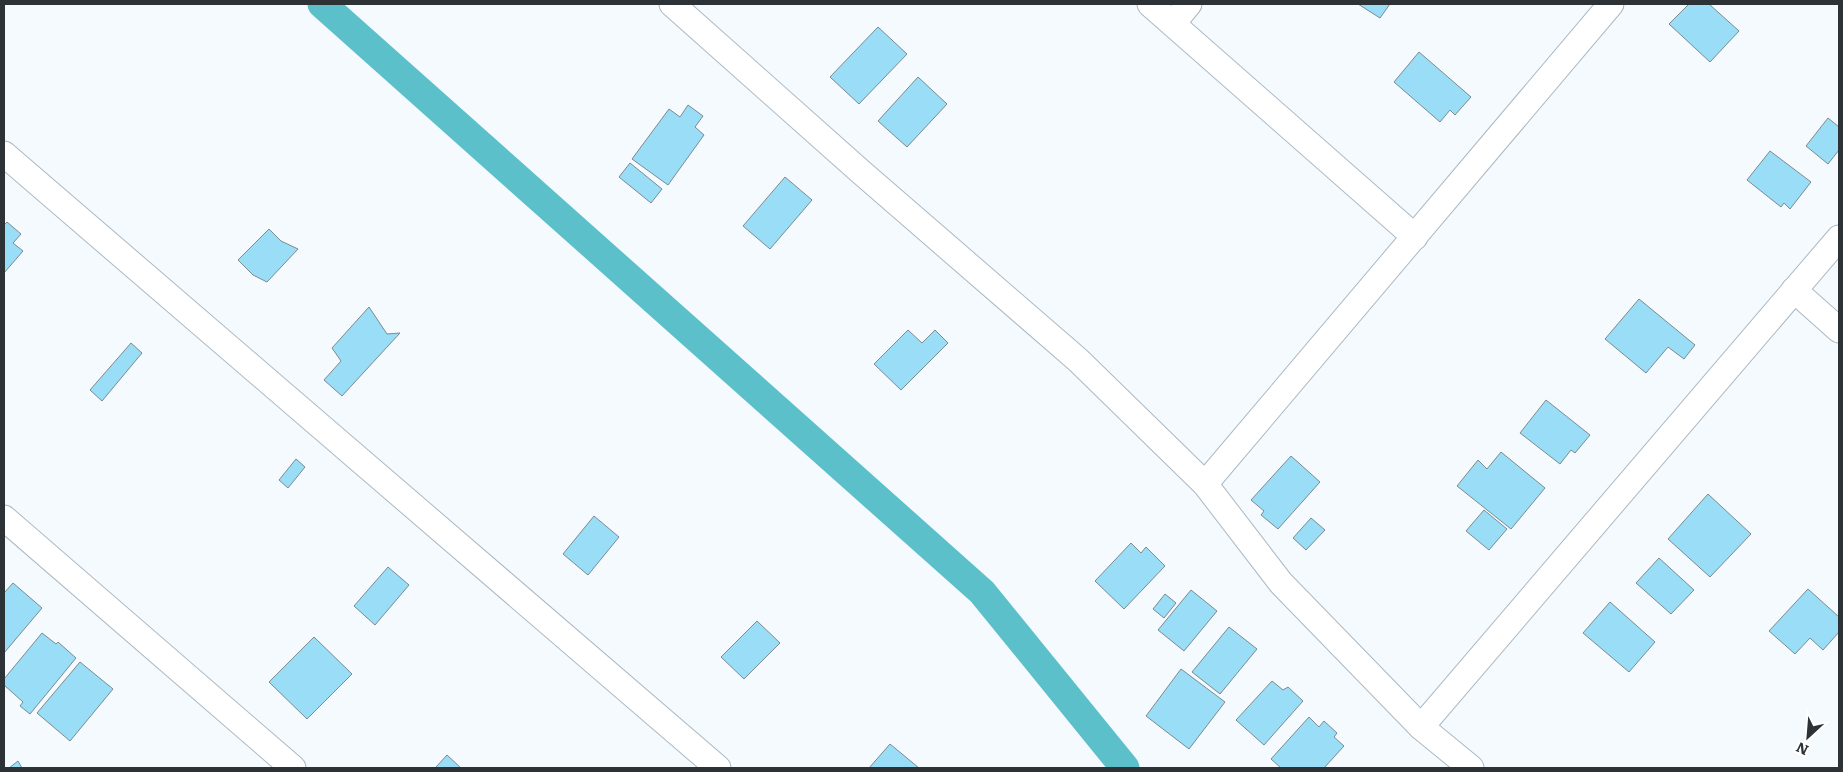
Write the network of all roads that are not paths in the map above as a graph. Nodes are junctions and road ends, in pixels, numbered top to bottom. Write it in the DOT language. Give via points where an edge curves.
graph roads {
  1 [pos="672,4"];
  2 [pos="1150,4"];
  3 [pos="1189,4"];
  4 [pos="1611,4"];
  5 [pos="1173,24"];
  6 [pos="4,154"];
  7 [pos="1415,237"];
  8 [pos="1839,238"];
  9 [pos="1794,290"];
  10 [pos="1839,330"];
  11 [pos="1205,484"];
  12 [pos="4,518"];
  13 [pos="1421,727"];
  14 [pos="706,764"];
  15 [pos="293,768"];
  16 [pos="1471,768"];
  1 -- 11 [label="street" via="1078,360"];
  2 -- 5 [label="street"];
  3 -- 5 [label="street"];
  4 -- 7 [label="street"];
  5 -- 7 [label="street"];
  6 -- 14 [label="street"];
  7 -- 11 [label="street"];
  8 -- 9 [label="street"];
  9 -- 10 [label="street"];
  9 -- 13 [label="street"];
  11 -- 13 [label="street" via="1282,583"];
  12 -- 15 [label="street"];
  13 -- 16 [label="street"];
}
